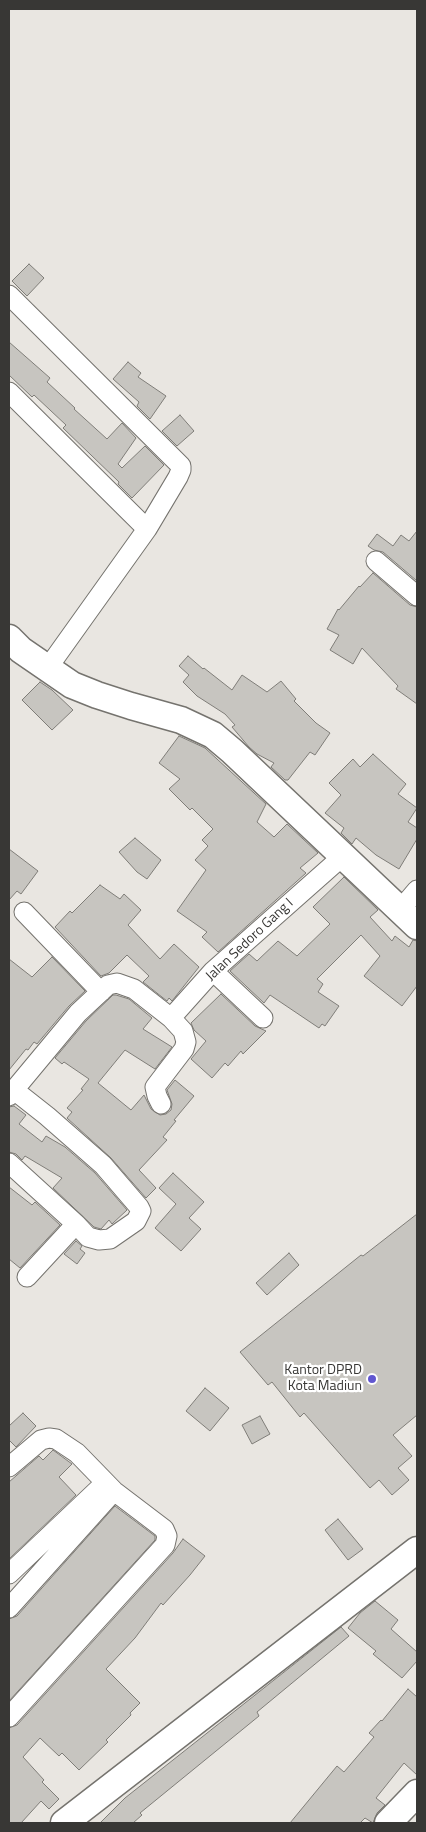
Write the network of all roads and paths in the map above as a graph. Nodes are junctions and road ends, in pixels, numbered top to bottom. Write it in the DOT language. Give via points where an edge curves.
graph roads {
  1 [pos="9,295"];
  2 [pos="9,392"];
  3 [pos="147,529"];
  4 [pos="376,561"];
  5 [pos="417,596"];
  6 [pos="9,638"];
  7 [pos="47,669"];
  8 [pos="342,856"];
  9 [pos="417,890"];
  10 [pos="24,912"];
  11 [pos="409,918"];
  12 [pos="213,971"];
  13 [pos="101,992"];
  14 [pos="171,1018"];
  15 [pos="262,1018"];
  16 [pos="11,1093"];
  17 [pos="161,1104"];
  18 [pos="9,1163"];
  19 [pos="76,1224"];
  20 [pos="27,1277"];
  21 [pos="9,1467"];
  22 [pos="109,1487"];
  23 [pos="417,1550"];
  24 [pos="9,1574"];
  25 [pos="9,1608"];
  26 [pos="9,1718"];
  27 [pos="417,1793"];
  28 [pos="64,1823"];
  29 [pos="388,1823"];
  1 -- 3 [label="street" via="180,466 178,476"];
  2 -- 3 [label="street"];
  3 -- 7 [label="street"];
  4 -- 5 [label="street"];
  6 -- 7 [label="street"];
  7 -- 8 [label="street" via="96,695 204,730 232,751"];
  8 -- 11 [label="street"];
  8 -- 12 [label="street, Jalan Sedoro Gang I"];
  9 -- 11 [label="street"];
  10 -- 13 [label="street"];
  12 -- 14 [label="street, Jalan Sedoro Gang I"];
  12 -- 15 [label="street"];
  13 -- 14 [label="street" via="113,984 124,984"];
  13 -- 16 [label="street" via="78,1013"];
  14 -- 17 [label="street" via="183,1031 186,1042 155,1087"];
  16 -- 19 [label="street" via="66,1132 103,1164 141,1211 136,1221 110,1239 88,1237"];
  18 -- 19 [label="street"];
  19 -- 20 [label="street"];
  21 -- 22 [label="street" via="41,1440 56,1439 77,1453"];
  22 -- 24 [label="street"];
  22 -- 25 [label="street"];
  22 -- 26 [label="street" via="164,1529 167,1536 165,1545"];
  23 -- 28 [label="street"];
  27 -- 29 [label="street"];
}
